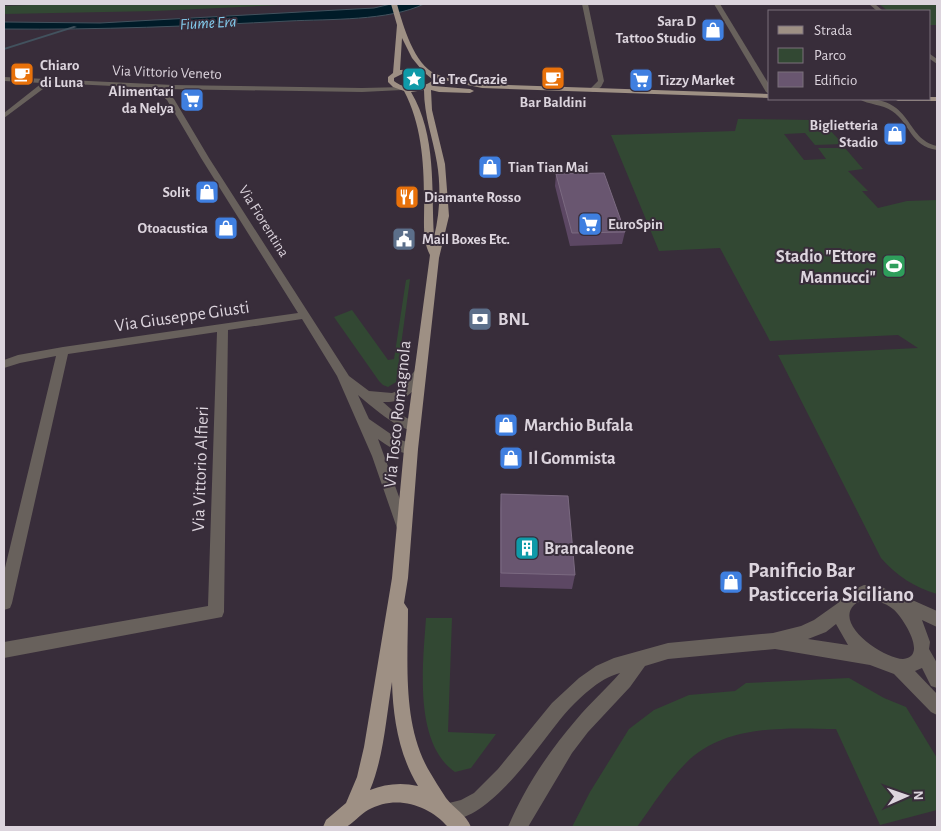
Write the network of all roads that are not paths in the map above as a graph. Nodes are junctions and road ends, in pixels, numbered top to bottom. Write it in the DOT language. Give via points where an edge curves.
graph roads {
  1 [pos="394,4"];
  2 [pos="585,4"];
  3 [pos="717,4"];
  4 [pos="400,25"];
  5 [pos="431,74"];
  6 [pos="393,76"];
  7 [pos="4,79"];
  8 [pos="48,82"];
  9 [pos="157,87"];
  10 [pos="428,87"];
  11 [pos="330,89"];
  12 [pos="404,89"];
  13 [pos="768,89"];
  14 [pos="593,90"];
  15 [pos="641,94"];
  16 [pos="768,96"];
  17 [pos="867,100"];
  18 [pos="4,116"];
  19 [pos="937,148"];
  20 [pos="434,254"];
  21 [pos="306,315"];
  22 [pos="223,328"];
  23 [pos="63,351"];
  24 [pos="5,363"];
  25 [pos="421,370"];
  26 [pos="343,374"];
  27 [pos="364,394"];
  28 [pos="364,422"];
  29 [pos="414,427"];
  30 [pos="411,449"];
  31 [pos="405,536"];
  32 [pos="400,578"];
  33 [pos="898,601"];
  34 [pos="4,603"];
  35 [pos="844,608"];
  36 [pos="937,619"];
  37 [pos="773,641"];
  38 [pos="4,650"];
  39 [pos="929,650"];
  40 [pos="872,658"];
  41 [pos="639,661"];
  42 [pos="899,667"];
  43 [pos="937,680"];
  44 [pos="937,706"];
  45 [pos="353,808"];
  46 [pos="444,809"];
  47 [pos="333,827"];
  48 [pos="461,827"];
  49 [pos="518,827"];
  1 -- 4 [label="main road"];
  2 -- 14 [label="street" via="601,81"];
  3 -- 13 [label="street"];
  4 -- 5 [label="main road" via="417,62"];
  4 -- 6 [label="main road"];
  5 -- 6 [label="main road" via="414,70"];
  5 -- 10 [label="main road" via="435,82"];
  5 -- 14 [label="main road" via="473,85"];
  6 -- 11 [label="street, Via Vittorio Veneto" via="366,85"];
  6 -- 12 [label="main road" via="392,84"];
  7 -- 8 [label="street, Via Vittorio Veneto"];
  8 -- 9 [label="street, Via Vittorio Veneto"];
  8 -- 18 [label="street"];
  9 -- 11 [label="street, Via Vittorio Veneto"];
  9 -- 21 [label="street, Via Fiorentina" via="170,99"];
  10 -- 12 [label="main road"];
  10 -- 15 [label="main road" via="485,92"];
  10 -- 20 [label="main road, Via Tosco Romagnola" via="428,110 444,199 443,226"];
  11 -- 12 [label="street, Via Vittorio Veneto"];
  12 -- 20 [label="main road, Via Tosco Romagnola" via="414,102 426,152 429,237"];
  14 -- 15 [label="main road"];
  15 -- 16 [label="main road"];
  17 -- 19 [label="street" via="895,110 926,145"];
  20 -- 25 [label="main road, Via Tosco Romagnola"];
  21 -- 22 [label="street, Via Giuseppe Giusti"];
  21 -- 26 [label="street, Via Fiorentina"];
  22 -- 23 [label="street, Via Giuseppe Giusti"];
  22 -- 38 [label="street, Via Vittorio Alfieri" via="216,612"];
  23 -- 24 [label="street, Via Giuseppe Giusti"];
  23 -- 34 [label="street"];
  25 -- 27 [label="street" via="411,388 401,396 387,398"];
  25 -- 29 [label="main road, Via Tosco Romagnola"];
  26 -- 27 [label="street, Via Fiorentina"];
  26 -- 28 [label="street, Via Fiorentina"];
  27 -- 29 [label="street, Via Fiorentina" via="388,413"];
  28 -- 30 [label="street" via="393,443"];
  28 -- 31 [label="street, Via Fiorentina" via="379,456"];
  29 -- 30 [label="main road, Via Tosco Romagnola"];
  30 -- 31 [label="main road, Via Tosco Romagnola"];
  31 -- 32 [label="main road, Via Tosco Romagnola"];
  32 -- 45 [label="main road, Via Tosco Romagnola" via="373,747 366,777"];
  32 -- 46 [label="main road, Via Tosco Romagnola" via="400,660 405,725 417,766"];
  33 -- 35 [label="street" via="880,593 864,592 851,597"];
  33 -- 36 [label="street"];
  33 -- 39 [label="street" via="913,614 923,629"];
  35 -- 37 [label="street" via="820,626"];
  35 -- 40 [label="street" via="849,634"];
  37 -- 40 [label="street"];
  37 -- 41 [label="street" via="686,648"];
  39 -- 42 [label="street" via="914,664"];
  39 -- 43 [label="street"];
  40 -- 42 [label="street"];
  41 -- 46 [label="street" via="614,666 585,684 552,716 492,790 476,803"];
  41 -- 49 [label="street" via="632,673 573,736"];
  42 -- 44 [label="street"];
  45 -- 46 [label="main road" via="375,797 397,793 420,796"];
  45 -- 47 [label="main road"];
  46 -- 48 [label="main road"];
}
